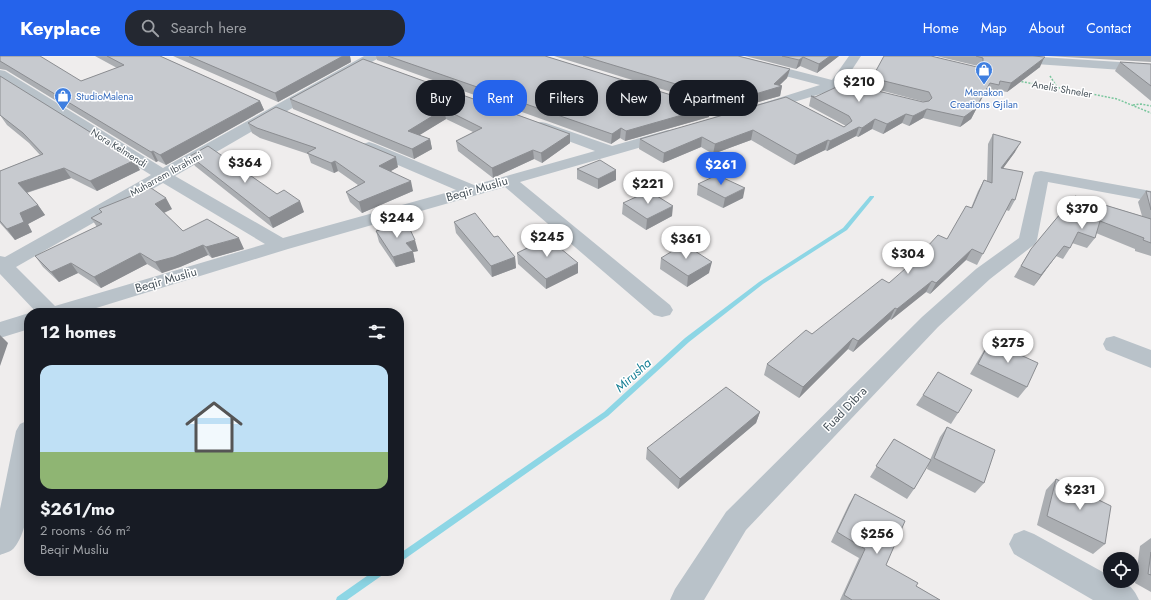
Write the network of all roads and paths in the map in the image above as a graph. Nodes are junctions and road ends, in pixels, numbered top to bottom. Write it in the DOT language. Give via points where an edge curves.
graph roads {
  1 [pos="724,56"];
  2 [pos="855,56"];
  3 [pos="365,60"];
  4 [pos="1025,60"];
  5 [pos="1151,68"];
  6 [pos="0,74"];
  7 [pos="1014,80"];
  8 [pos="842,87"];
  9 [pos="785,100"];
  10 [pos="1133,106"];
  11 [pos="1151,106"];
  12 [pos="805,112"];
  13 [pos="1151,113"];
  14 [pos="727,116"];
  15 [pos="730,117"];
  16 [pos="531,122"];
  17 [pos="358,143"];
  18 [pos="611,151"];
  19 [pos="162,175"];
  20 [pos="507,180"];
  21 [pos="472,190"];
  22 [pos="1151,196"];
  23 [pos="281,245"];
  24 [pos="1,265"];
  25 [pos="44,308"];
  26 [pos="72,308"];
  27 [pos="662,310"];
  28 [pos="24,323"];
  29 [pos="0,330"];
  30 [pos="1114,344"];
  31 [pos="1151,359"];
  32 [pos="24,457"];
  33 [pos="0,541"];
  34 [pos="1024,544"];
  35 [pos="686,600"];
  36 [pos="1123,600"];
  1 -- 8 [label="street"];
  2 -- 8 [label="street"];
  3 -- 19 [label="street, Muharrem Ibrahimi"];
  4 -- 5 [label="street"];
  6 -- 19 [label="street, Nora Kelmendi"];
  7 -- 10 [label="path, Anelis Shneler, bridge" via="1117,99"];
  8 -- 9 [label="street, Beqir Musliu"];
  9 -- 12 [label="street"];
  9 -- 15 [label="street, Beqir Musliu"];
  10 -- 11 [label="path"];
  10 -- 13 [label="path, Anelis Shneler"];
  14 -- 15 [label="street"];
  15 -- 18 [label="street, Beqir Musliu"];
  16 -- 18 [label="street"];
  17 -- 21 [label="street"];
  18 -- 20 [label="street, Beqir Musliu"];
  19 -- 23 [label="street, Nora Kelmendi"];
  19 -- 24 [label="street, Muharrem Ibrahimi"];
  20 -- 21 [label="street, Beqir Musliu"];
  20 -- 27 [label="street"];
  21 -- 23 [label="street, Beqir Musliu"];
  22 -- 35 [label="street, Fuad Dibra" via="1041,176 1028,240 983,274 930,322 736,521"];
  23 -- 26 [label="street, Beqir Musliu"];
  24 -- 25 [label="street"];
  28 -- 29 [label="street"];
  30 -- 31 [label="street"];
  32 -- 33 [label="street" via="11,526"];
  34 -- 36 [label="street"];
}
